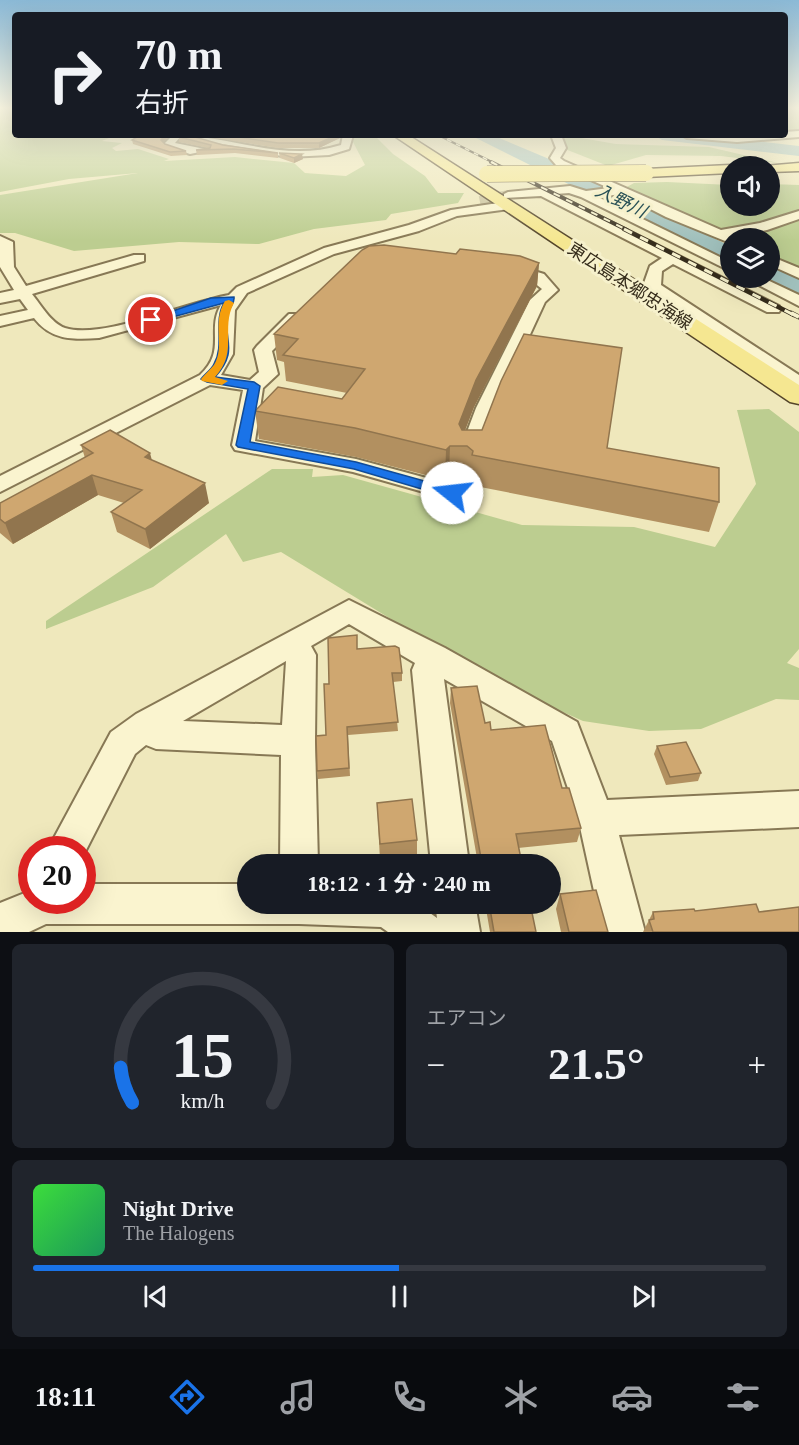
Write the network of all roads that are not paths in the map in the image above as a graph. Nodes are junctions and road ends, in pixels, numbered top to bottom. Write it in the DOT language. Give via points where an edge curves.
graph roads {
  1 [pos="288,152"];
  2 [pos="328,152"];
  3 [pos="425,152"];
  4 [pos="558,152"];
  5 [pos="799,167"];
  6 [pos="780,168"];
  7 [pos="720,169"];
  8 [pos="461,177"];
  9 [pos="621,190"];
  10 [pos="542,192"];
  11 [pos="589,195"];
  12 [pos="507,201"];
  13 [pos="480,202"];
  14 [pos="799,215"];
  15 [pos="410,219"];
  16 [pos="758,228"];
  17 [pos="720,234"];
  18 [pos="0,240"];
  19 [pos="139,258"];
  20 [pos="676,259"];
  21 [pos="720,262"];
  22 [pos="500,265"];
  23 [pos="780,265"];
  24 [pos="799,274"];
  25 [pos="772,288"];
  26 [pos="24,292"];
  27 [pos="0,298"];
  28 [pos="231,299"];
  29 [pos="799,301"];
  30 [pos="309,303"];
  31 [pos="773,309"];
  32 [pos="38,312"];
  33 [pos="0,321"];
  34 [pos="207,379"];
  35 [pos="254,386"];
  36 [pos="796,388"];
  37 [pos="470,453"];
  38 [pos="457,482"];
  39 [pos="0,485"];
  40 [pos="293,642"];
  41 [pos="434,657"];
  42 [pos="148,724"];
  43 [pos="298,741"];
  44 [pos="799,809"];
  45 [pos="596,818"];
  46 [pos="73,836"];
  47 [pos="299,854"];
  48 [pos="449,854"];
  49 [pos="96,902"];
  50 [pos="237,904"];
  51 [pos="20,914"];
  52 [pos="397,914"];
  53 [pos="457,914"];
  54 [pos="0,924"];
  55 [pos="422,932"];
  56 [pos="459,932"];
  57 [pos="624,932"];
  1 -- 2 [label="street"];
  3 -- 8 [label="main road, 東広島本郷忠海線"];
  4 -- 9 [label="street" via="555,158 560,163"];
  5 -- 6 [label="main road"];
  7 -- 8 [label="main road, bridge"];
  8 -- 12 [label="main road, 東広島本郷忠海線"];
  9 -- 11 [label="street"];
  9 -- 17 [label="street"];
  10 -- 11 [label="street" via="570,189"];
  10 -- 12 [label="street"];
  10 -- 20 [label="street"];
  11 -- 21 [label="street"];
  12 -- 15 [label="street"];
  12 -- 36 [label="main road, 東広島本郷忠海線"];
  13 -- 15 [label="street"];
  14 -- 16 [label="street"];
  15 -- 28 [label="street" via="329,251 242,290"];
  18 -- 26 [label="street" via="6,242 4,260 9,271"];
  19 -- 26 [label="street"];
  20 -- 31 [label="street"];
  20 -- 36 [label="street" via="655,269 655,288"];
  22 -- 37 [label="street" via="538,277 547,282 550,290 538,300 486,408"];
  23 -- 24 [label="street"];
  25 -- 29 [label="street"];
  26 -- 27 [label="street"];
  26 -- 32 [label="street"];
  28 -- 32 [label="street" via="214,300 107,331 76,334 58,332"];
  28 -- 34 [label="street" via="223,314 225,343 220,365"];
  30 -- 35 [label="street" via="263,350 269,374"];
  32 -- 33 [label="street"];
  34 -- 35 [label="street"];
  34 -- 39 [label="street"];
  35 -- 38 [label="street" via="243,445 356,466 452,493"];
  40 -- 41 [label="street" via="349,611"];
  40 -- 42 [label="street"];
  40 -- 43 [label="street" via="301,655"];
  41 -- 45 [label="street" via="565,732"];
  41 -- 48 [label="street" via="427,670"];
  42 -- 43 [label="street" via="156,734"];
  42 -- 46 [label="street" via="123,743"];
  43 -- 47 [label="street"];
  44 -- 45 [label="street"];
  45 -- 57 [label="street"];
  49 -- 50 [label="street"];
  51 -- 54 [label="street"];
  52 -- 55 [label="street"];
  53 -- 56 [label="street"];
}
